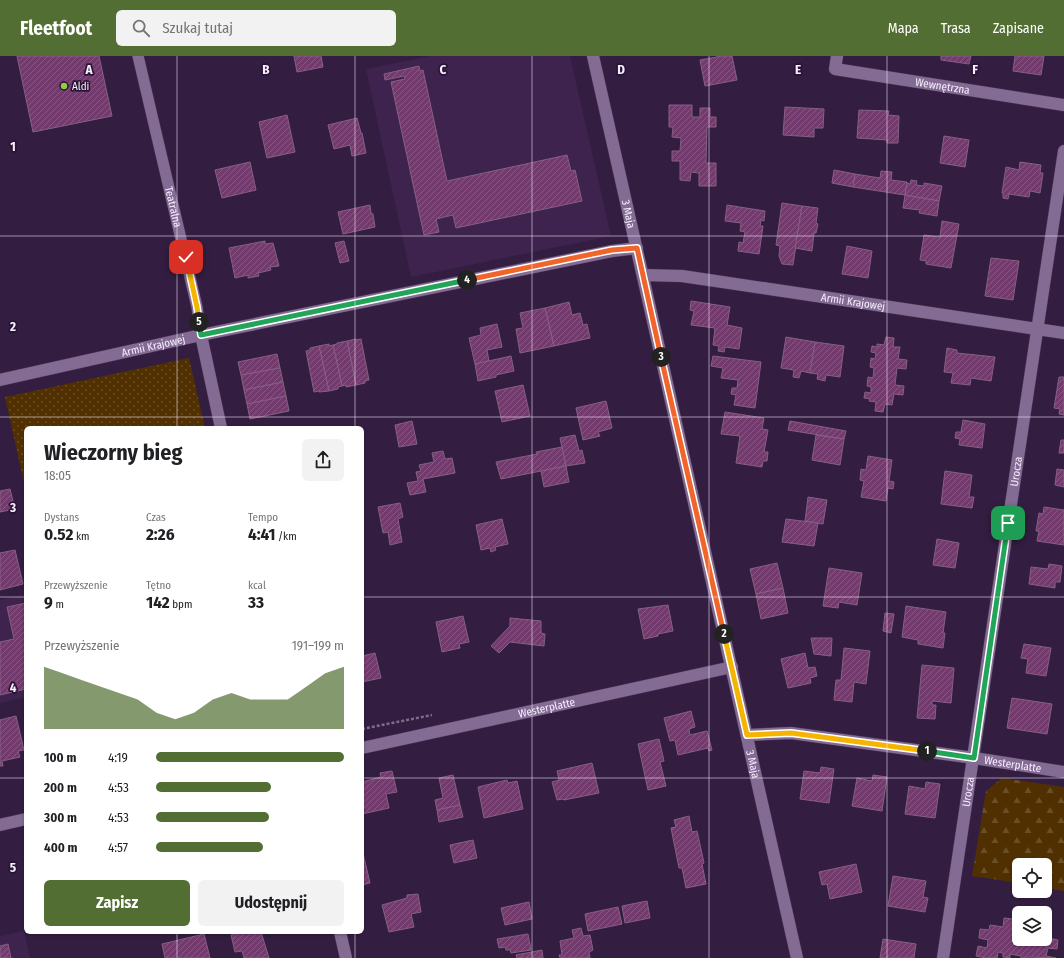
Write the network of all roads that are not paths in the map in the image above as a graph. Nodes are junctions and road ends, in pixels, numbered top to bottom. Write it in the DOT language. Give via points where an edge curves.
graph roads {
  1 [pos="138,56"];
  2 [pos="594,56"];
  3 [pos="837,56"];
  4 [pos="1064,105"];
  5 [pos="1064,151"];
  6 [pos="637,248"];
  7 [pos="642,275"];
  8 [pos="1037,329"];
  9 [pos="1064,333"];
  10 [pos="201,335"];
  11 [pos="0,380"];
  12 [pos="222,426"];
  13 [pos="732,668"];
  14 [pos="747,735"];
  15 [pos="364,748"];
  16 [pos="974,758"];
  17 [pos="1064,772"];
  18 [pos="24,819"];
  19 [pos="0,825"];
  20 [pos="340,934"];
  21 [pos="346,958"];
  22 [pos="797,958"];
  23 [pos="943,958"];
  1 -- 10 [label="lane, Teatralna" via="197,307"];
  2 -- 6 [label="street, 3 Maja"];
  3 -- 4 [label="street, Wewnętrzna" via="835,69"];
  5 -- 8 [label="street, Urocza"];
  6 -- 7 [label="street, 3 Maja"];
  6 -- 10 [label="street, Armii Krajowej" via="612,250"];
  7 -- 8 [label="street, Armii Krajowej" via="682,276"];
  7 -- 13 [label="street, 3 Maja"];
  8 -- 9 [label="street, Armii Krajowej"];
  8 -- 16 [label="street, Urocza"];
  10 -- 11 [label="street, Armii Krajowej"];
  10 -- 12 [label="street, Teatralna"];
  13 -- 14 [label="street, 3 Maja"];
  13 -- 15 [label="street, Westerplatte"];
  14 -- 16 [label="street, Westerplatte" via="791,733"];
  14 -- 22 [label="street, 3 Maja"];
  16 -- 17 [label="street, Westerplatte"];
  16 -- 23 [label="street, Urocza"];
  18 -- 19 [label="street"];
  20 -- 21 [label="street"];
}
